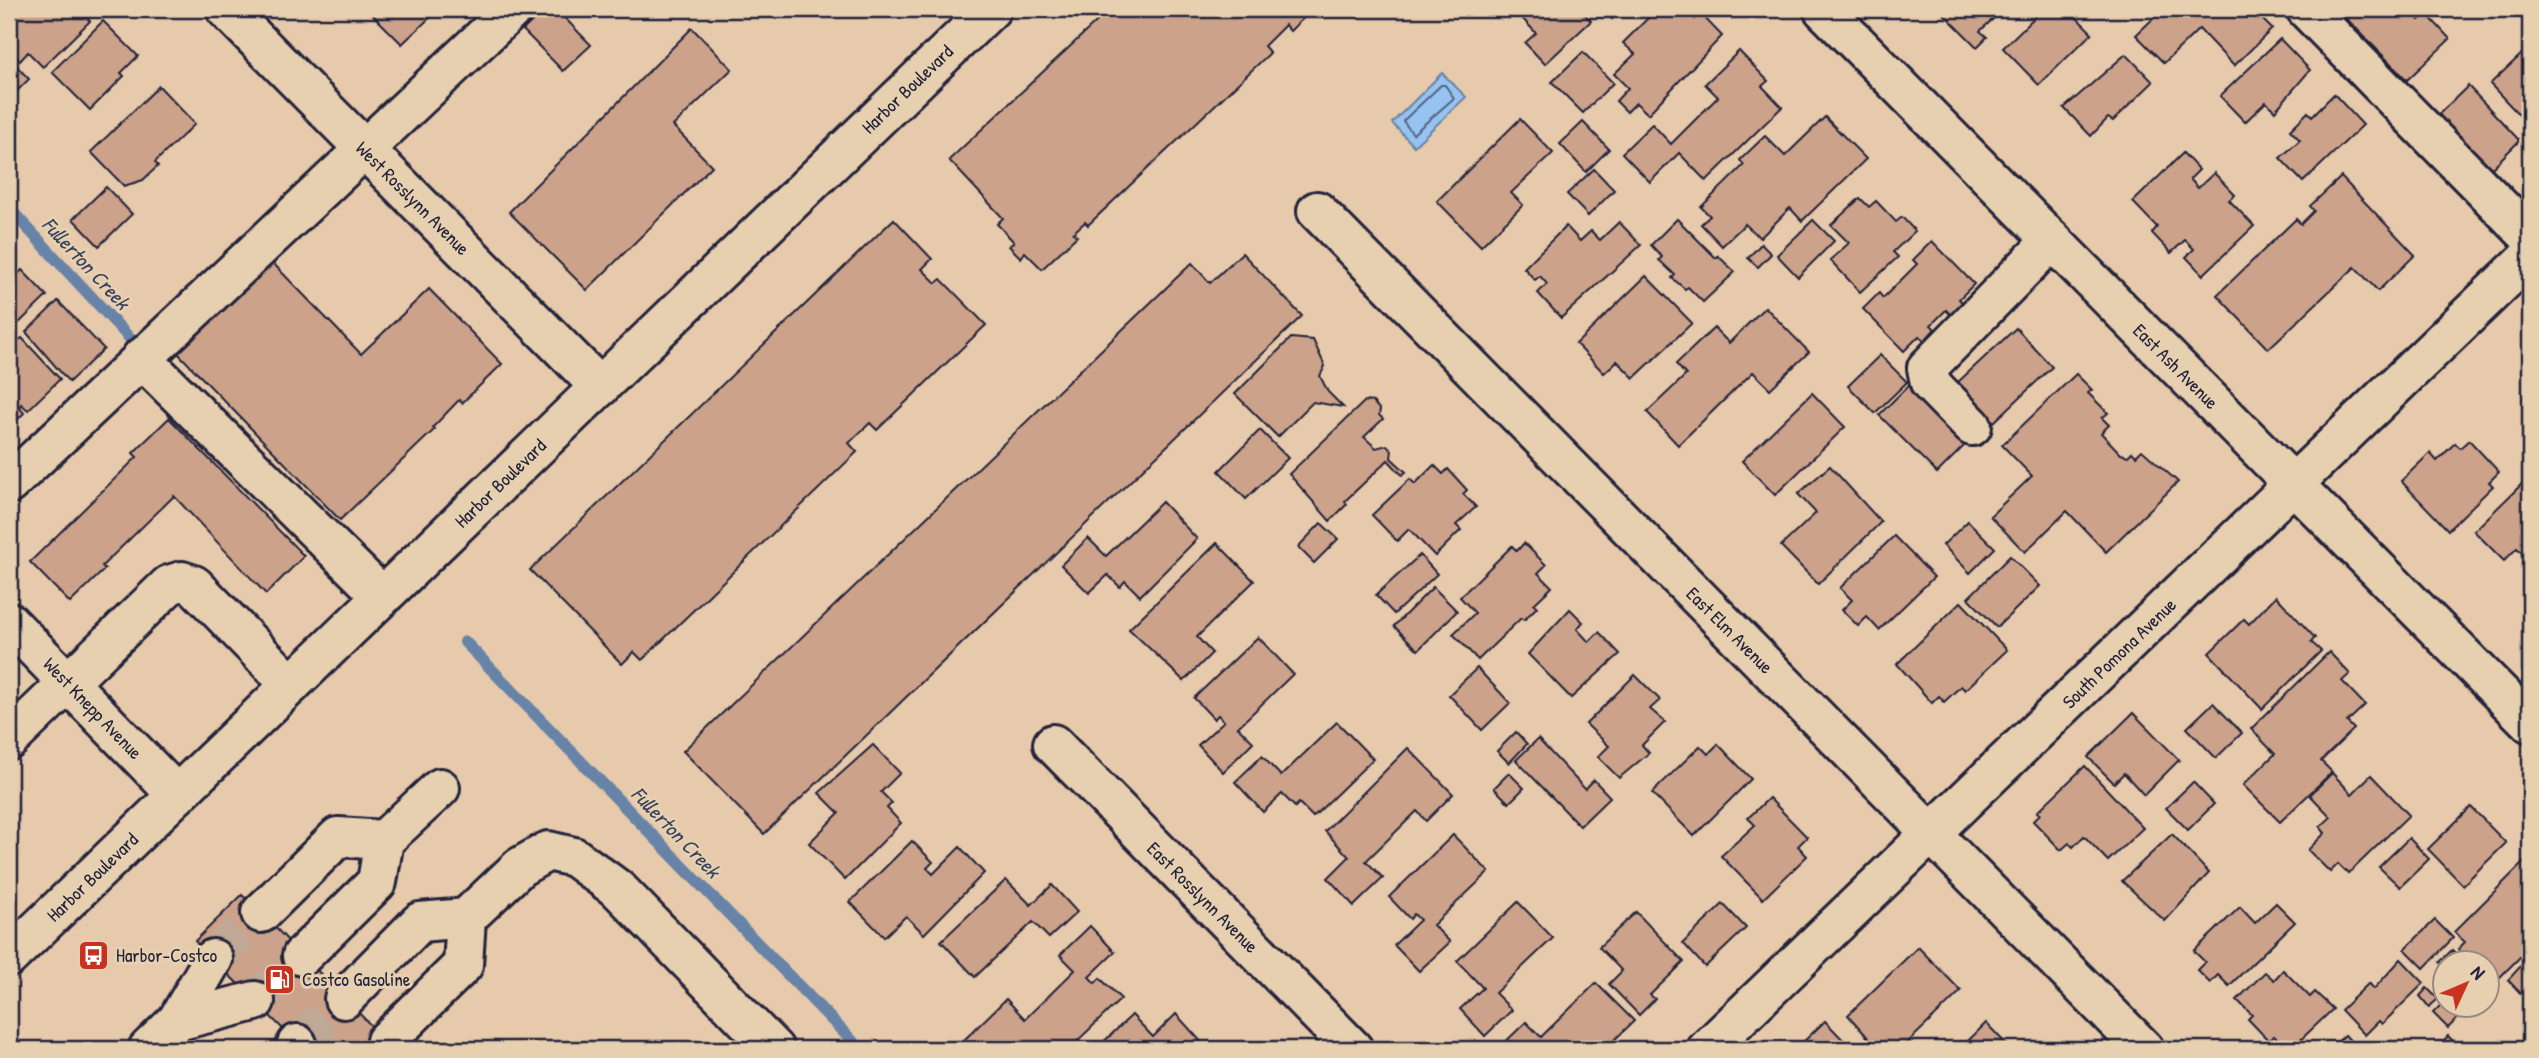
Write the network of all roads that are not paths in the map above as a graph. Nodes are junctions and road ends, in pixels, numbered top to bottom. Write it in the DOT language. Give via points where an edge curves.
graph roads {
  1 [pos="226,9"];
  2 [pos="513,9"];
  3 [pos="991,9"];
  4 [pos="1822,9"];
  5 [pos="2309,10"];
  6 [pos="363,148"];
  7 [pos="1317,211"];
  8 [pos="2530,237"];
  9 [pos="2052,240"];
  10 [pos="2530,256"];
  11 [pos="141,358"];
  12 [pos="600,387"];
  13 [pos="1972,426"];
  14 [pos="9,484"];
  15 [pos="2294,485"];
  16 [pos="383,596"];
  17 [pos="9,622"];
  18 [pos="69,684"];
  19 [pos="291,685"];
  20 [pos="2530,723"];
  21 [pos="9,740"];
  22 [pos="1053,744"];
  23 [pos="440,788"];
  24 [pos="177,794"];
  25 [pos="1932,834"];
  26 [pos="384,841"];
  27 [pos="261,914"];
  28 [pos="466,918"];
  29 [pos="302,956"];
  30 [pos="9,957"];
  31 [pos="213,959"];
  32 [pos="344,999"];
  33 [pos="255,1001"];
  34 [pos="177,1021"];
  35 [pos="386,1041"];
  36 [pos="148,1049"];
  37 [pos="774,1049"];
  38 [pos="1353,1049"];
  39 [pos="1707,1049"];
  40 [pos="2144,1049"];
  1 -- 6 [label="street, West Rosslynn Avenue"];
  2 -- 6 [label="street"];
  3 -- 12 [label="street, Harbor Boulevard"];
  4 -- 9 [label="street, East Ash Avenue"];
  5 -- 8 [label="street"];
  6 -- 11 [label="street"];
  6 -- 12 [label="street, West Rosslynn Avenue"];
  7 -- 25 [label="street, East Elm Avenue"];
  9 -- 13 [label="street" via="1927,368 1930,383"];
  9 -- 15 [label="street, East Ash Avenue"];
  10 -- 15 [label="street, South Pomona Avenue"];
  11 -- 14 [label="street"];
  11 -- 16 [label="street"];
  12 -- 16 [label="street, Harbor Boulevard"];
  15 -- 20 [label="street, East Ash Avenue"];
  15 -- 25 [label="street, South Pomona Avenue"];
  16 -- 19 [label="street, Harbor Boulevard"];
  17 -- 18 [label="street, West Knepp Avenue"];
  18 -- 19 [label="street" via="169,585 182,581 194,585"];
  18 -- 21 [label="street"];
  18 -- 24 [label="street, West Knepp Avenue"];
  19 -- 24 [label="street, Harbor Boulevard"];
  22 -- 38 [label="street, East Rosslynn Avenue"];
  23 -- 26 [label="street"];
  24 -- 30 [label="street, Harbor Boulevard"];
  25 -- 39 [label="street, South Pomona Avenue"];
  25 -- 40 [label="street, East Elm Avenue"];
  26 -- 27 [label="street" via="338,837"];
  26 -- 29 [label="street" via="377,882"];
  28 -- 32 [label="street" via="420,922"];
  28 -- 35 [label="street" via="463,965"];
  28 -- 37 [label="street" via="520,867 548,851 574,857 619,890"];
  31 -- 34 [label="street"];
  33 -- 34 [label="street"];
  34 -- 36 [label="street"];
}
